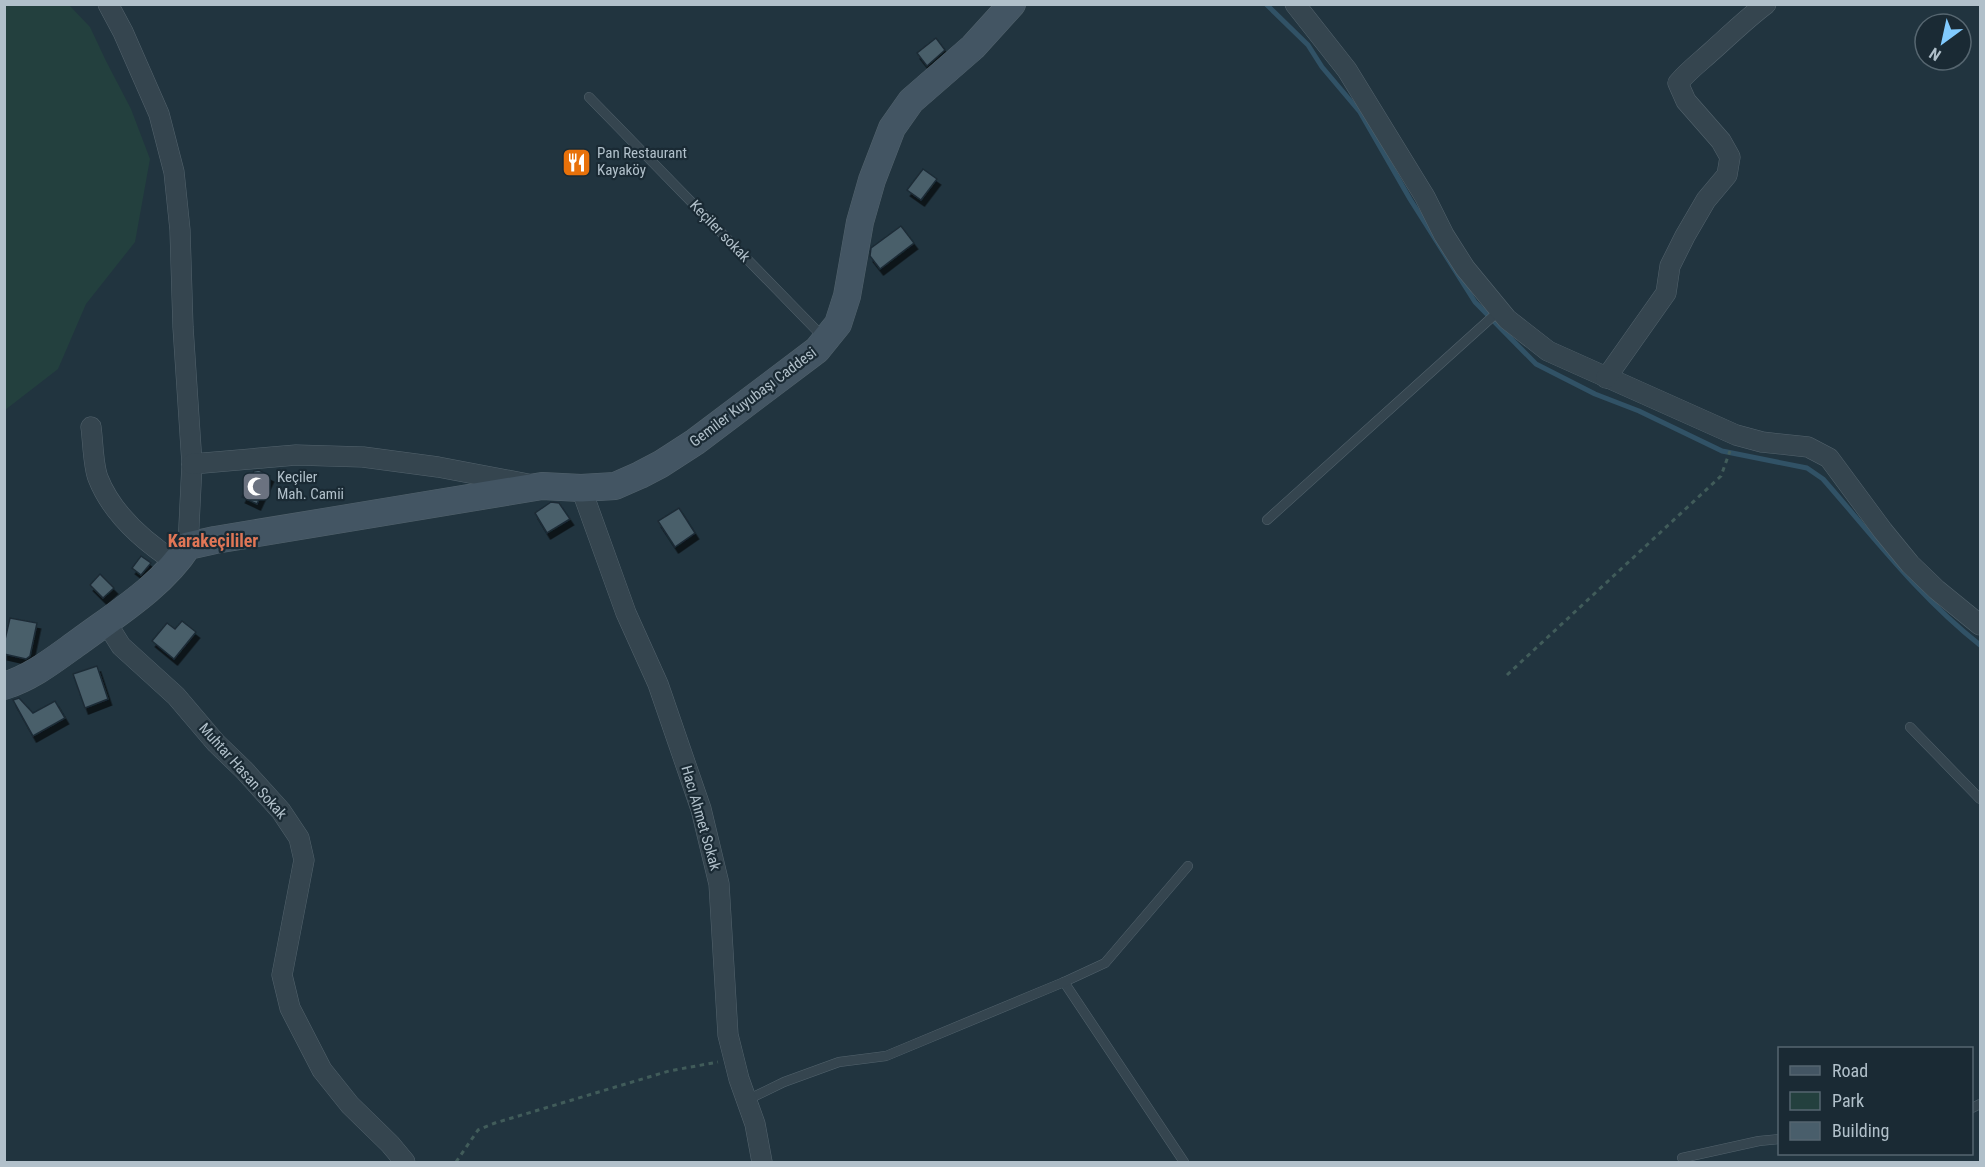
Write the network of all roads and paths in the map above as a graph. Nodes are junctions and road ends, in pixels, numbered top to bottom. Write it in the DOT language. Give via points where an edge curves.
graph roads {
  1 [pos="108,4"];
  2 [pos="1012,4"];
  3 [pos="1295,4"];
  4 [pos="1766,4"];
  5 [pos="589,97"];
  6 [pos="1500,311"];
  7 [pos="826,340"];
  8 [pos="1606,378"];
  9 [pos="91,427"];
  10 [pos="1725,463"];
  11 [pos="192,464"];
  12 [pos="542,486"];
  13 [pos="581,488"];
  14 [pos="1267,520"];
  15 [pos="183,554"];
  16 [pos="106,622"];
  17 [pos="1980,625"];
  18 [pos="1507,675"];
  19 [pos="6,684"];
  20 [pos="1910,727"];
  21 [pos="1980,799"];
  22 [pos="1188,866"];
  23 [pos="1064,982"];
  24 [pos="734,1059"];
  25 [pos="747,1100"];
  26 [pos="1778,1139"];
  27 [pos="1682,1158"];
  28 [pos="405,1162"];
  29 [pos="456,1162"];
  30 [pos="762,1162"];
  31 [pos="1184,1162"];
  1 -- 11 [label="street" via="159,114 174,172"];
  2 -- 7 [label="street, Gemiler Kuyubaşı Caddesi" via="973,47 911,101 892,128 860,222 847,296 838,324"];
  3 -- 6 [label="street" via="1347,70 1444,235"];
  4 -- 8 [label="street" via="1678,83 1686,101 1730,157 1727,175 1706,200 1685,236 1670,266 1666,293"];
  5 -- 7 [label="lane, Keçiler sokak"];
  6 -- 8 [label="street" via="1548,351"];
  6 -- 14 [label="lane"];
  7 -- 13 [label="street, Gemiler Kuyubaşı Caddesi" via="662,464 615,486"];
  8 -- 17 [label="street" via="1737,435 1808,447 1830,458 1910,564"];
  9 -- 15 [label="street" via="97,477 119,514 155,549"];
  10 -- 18 [label="path" via="1721,476"];
  11 -- 12 [label="street" via="296,455 363,456"];
  11 -- 15 [label="street"];
  12 -- 13 [label="street"];
  12 -- 15 [label="street" via="215,540"];
  13 -- 24 [label="street, Hacı Ahmet Sokak" via="626,613 658,684 700,809 719,884 728,1035"];
  15 -- 16 [label="street"];
  16 -- 19 [label="street" via="37,671"];
  16 -- 28 [label="street, Muhtar Hasan Sokak" via="121,646 176,696 281,811 299,838 304,860 282,975 290,1008 322,1070"];
  20 -- 21 [label="lane"];
  22 -- 23 [label="lane" via="1105,963"];
  23 -- 25 [label="lane" via="886,1056 839,1062"];
  23 -- 31 [label="lane"];
  24 -- 25 [label="street, Hacı Ahmet Sokak"];
  24 -- 29 [label="path" via="669,1071 478,1130"];
  25 -- 30 [label="street, Hacı Ahmet Sokak"];
  26 -- 27 [label="lane"];
}
